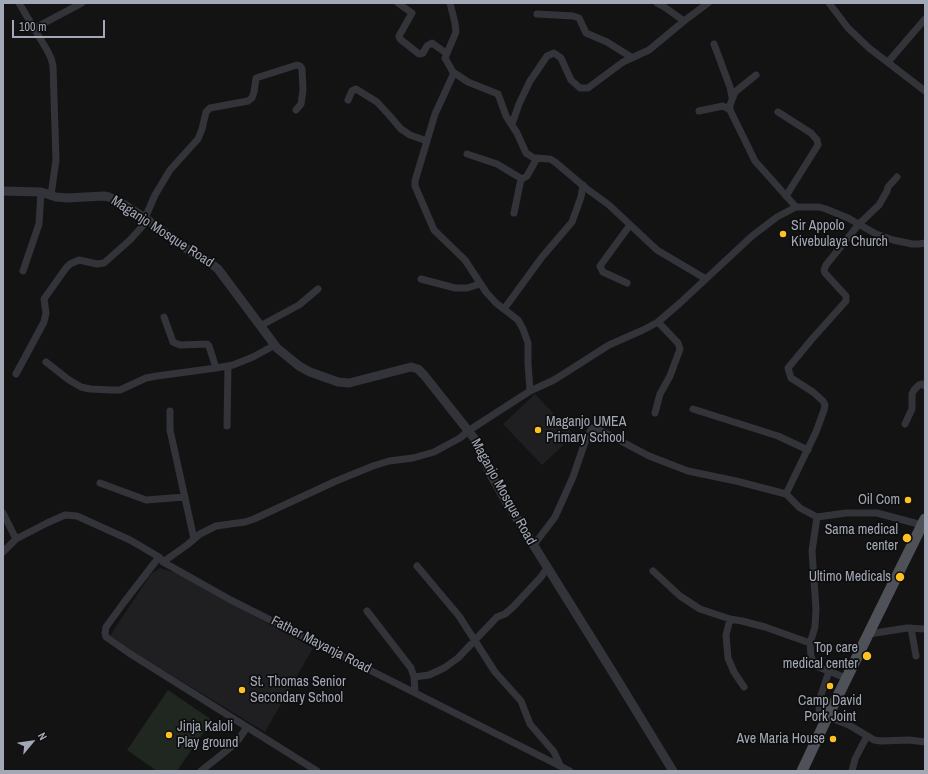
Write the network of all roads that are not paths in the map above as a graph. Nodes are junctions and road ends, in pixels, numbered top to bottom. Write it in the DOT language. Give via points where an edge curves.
graph roads {
  1 [pos="19,3"];
  2 [pos="82,3"];
  3 [pos="398,3"];
  4 [pos="450,3"];
  5 [pos="657,3"];
  6 [pos="708,3"];
  7 [pos="829,3"];
  8 [pos="537,14"];
  9 [pos="925,19"];
  10 [pos="684,21"];
  11 [pos="33,29"];
  12 [pos="714,44"];
  13 [pos="446,53"];
  14 [pos="631,57"];
  15 [pos="888,62"];
  16 [pos="453,72"];
  17 [pos="756,75"];
  18 [pos="925,91"];
  19 [pos="732,96"];
  20 [pos="348,100"];
  21 [pos="296,110"];
  22 [pos="730,110"];
  23 [pos="699,111"];
  24 [pos="778,112"];
  25 [pos="512,124"];
  26 [pos="427,141"];
  27 [pos="467,154"];
  28 [pos="537,158"];
  29 [pos="897,177"];
  30 [pos="521,179"];
  31 [pos="582,185"];
  32 [pos="3,191"];
  33 [pos="42,192"];
  34 [pos="51,194"];
  35 [pos="786,196"];
  36 [pos="796,207"];
  37 [pos="514,213"];
  38 [pos="147,219"];
  39 [pos="859,224"];
  40 [pos="630,225"];
  41 [pos="925,243"];
  42 [pos="23,271"];
  43 [pos="421,279"];
  44 [pos="706,279"];
  45 [pos="627,283"];
  46 [pos="480,284"];
  47 [pos="318,290"];
  48 [pos="504,309"];
  49 [pos="164,317"];
  50 [pos="658,322"];
  51 [pos="260,326"];
  52 [pos="275,345"];
  53 [pos="46,362"];
  54 [pos="228,366"];
  55 [pos="216,368"];
  56 [pos="16,374"];
  57 [pos="925,386"];
  58 [pos="530,391"];
  59 [pos="693,409"];
  60 [pos="170,411"];
  61 [pos="656,413"];
  62 [pos="904,424"];
  63 [pos="227,426"];
  64 [pos="468,431"];
  65 [pos="808,450"];
  66 [pos="100,483"];
  67 [pos="786,494"];
  68 [pos="185,497"];
  69 [pos="3,513"];
  70 [pos="817,518"];
  71 [pos="923,522"];
  72 [pos="16,539"];
  73 [pos="194,539"];
  74 [pos="533,546"];
  75 [pos="3,552"];
  76 [pos="161,560"];
  77 [pos="417,566"];
  78 [pos="547,568"];
  79 [pos="653,571"];
  80 [pos="367,611"];
  81 [pos="730,619"];
  82 [pos="911,628"];
  83 [pos="925,629"];
  84 [pos="869,634"];
  85 [pos="474,640"];
  86 [pos="810,643"];
  87 [pos="916,656"];
  88 [pos="829,670"];
  89 [pos="414,677"];
  90 [pos="846,678"];
  91 [pos="744,687"];
  92 [pos="415,692"];
  93 [pos="826,720"];
  94 [pos="247,727"];
  95 [pos="867,736"];
  96 [pos="925,742"];
  97 [pos="560,765"];
  98 [pos="201,771"];
  99 [pos="317,771"];
  100 [pos="570,771"];
  101 [pos="673,771"];
  102 [pos="802,771"];
  103 [pos="852,771"];
  1 -- 11 [label="street"];
  2 -- 11 [label="street"];
  3 -- 13 [label="street" via="412,13 399,36 400,39 419,54 432,43"];
  4 -- 13 [label="street" via="456,32"];
  5 -- 10 [label="street"];
  6 -- 10 [label="street"];
  7 -- 15 [label="street" via="848,28"];
  8 -- 14 [label="street" via="579,18 583,30"];
  9 -- 15 [label="street"];
  10 -- 14 [label="street" via="649,50"];
  11 -- 34 [label="street" via="51,58 53,66 56,160"];
  12 -- 19 [label="street"];
  13 -- 16 [label="street" via="446,61"];
  14 -- 25 [label="street" via="588,88 580,88 571,80 561,58 554,53 547,56 530,80 518,104"];
  15 -- 18 [label="street"];
  16 -- 25 [label="street" via="468,82 498,94 506,116"];
  16 -- 26 [label="street" via="435,114"];
  17 -- 19 [label="street" via="738,88"];
  19 -- 22 [label="street"];
  20 -- 26 [label="street" via="352,91 356,89 377,102 401,129"];
  21 -- 38 [label="street" via="301,104 303,90 302,69 297,65 256,78 252,98 248,101 210,108 206,112 198,139 170,170 155,195"];
  22 -- 23 [label="street" via="723,106"];
  22 -- 35 [label="street" via="755,161"];
  24 -- 35 [label="street" via="811,132 818,145"];
  25 -- 28 [label="street" via="526,153"];
  26 -- 46 [label="street" via="415,181 417,192 434,230 465,260"];
  27 -- 30 [label="street" via="498,164"];
  28 -- 30 [label="street" via="527,176"];
  28 -- 31 [label="street" via="550,159"];
  29 -- 39 [label="street" via="888,186 879,205"];
  30 -- 37 [label="street"];
  31 -- 40 [label="street"];
  31 -- 48 [label="street" via="572,222 542,257"];
  32 -- 33 [label="street, Maganjo Mosque Road"];
  33 -- 34 [label="street, Maganjo Mosque Road"];
  33 -- 42 [label="street" via="39,224"];
  34 -- 38 [label="street, Maganjo Mosque Road" via="67,198 109,196"];
  35 -- 36 [label="street"];
  36 -- 39 [label="street" via="819,207"];
  36 -- 44 [label="street" via="777,217 752,236"];
  38 -- 51 [label="street, Maganjo Mosque Road" via="190,252 218,269"];
  38 -- 56 [label="street" via="130,240 104,263 79,260 66,268 44,299 44,322"];
  39 -- 41 [label="street" via="893,240 912,244"];
  39 -- 65 [label="street" via="824,270 846,296 846,302 788,368 791,378 813,392 825,405"];
  40 -- 44 [label="street" via="657,250"];
  40 -- 45 [label="street" via="600,266 603,272"];
  43 -- 46 [label="street" via="455,288"];
  44 -- 50 [label="street"];
  46 -- 48 [label="street"];
  47 -- 51 [label="street" via="299,305"];
  48 -- 58 [label="street" via="518,320 528,343"];
  49 -- 55 [label="street" via="173,342 180,345 207,344"];
  50 -- 58 [label="street" via="609,345 554,380"];
  50 -- 61 [label="street" via="678,343 680,349 660,394"];
  51 -- 52 [label="street, Maganjo Mosque Road"];
  52 -- 54 [label="street"];
  52 -- 64 [label="street, Maganjo Mosque Road" via="299,366 338,382 349,383 411,367 418,369"];
  53 -- 55 [label="street" via="81,387 102,390 120,390 146,378"];
  54 -- 55 [label="street"];
  54 -- 63 [label="street"];
  57 -- 62 [label="street" via="919,385 914,390 912,409"];
  58 -- 64 [label="street"];
  59 -- 65 [label="street" via="778,436"];
  60 -- 68 [label="street" via="170,430"];
  64 -- 73 [label="street" via="434,452 372,466 254,519 216,526"];
  64 -- 74 [label="street, Maganjo Mosque Road"];
  65 -- 67 [label="street"];
  66 -- 68 [label="street" via="146,500"];
  67 -- 70 [label="street" via="800,508"];
  67 -- 74 [label="street" via="688,471 649,456 592,428 555,517"];
  68 -- 73 [label="street"];
  69 -- 72 [label="street"];
  70 -- 71 [label="street" via="846,513 877,513"];
  70 -- 86 [label="street" via="812,551 816,617"];
  71 -- 84 [label="main road"];
  72 -- 75 [label="street, Father Mayanja Road"];
  72 -- 76 [label="street, Father Mayanja Road" via="58,518 71,515 130,540"];
  73 -- 76 [label="street"];
  74 -- 78 [label="street, Maganjo Mosque Road"];
  76 -- 92 [label="street, Father Mayanja Road" via="229,599"];
  76 -- 94 [label="street" via="106,627 106,637"];
  77 -- 85 [label="street" via="459,616"];
  78 -- 85 [label="street" via="513,607 497,617"];
  78 -- 101 [label="street, Maganjo Mosque Road"];
  79 -- 81 [label="street" via="680,596 700,609"];
  80 -- 89 [label="street" via="411,668"];
  81 -- 86 [label="street" via="765,627"];
  81 -- 91 [label="street" via="726,635 728,658"];
  82 -- 83 [label="street"];
  82 -- 84 [label="street"];
  82 -- 87 [label="street"];
  84 -- 90 [label="main road"];
  85 -- 89 [label="street" via="458,658 444,668 429,675"];
  85 -- 97 [label="street" via="495,672 521,701 530,724 554,752"];
  86 -- 88 [label="street" via="813,663"];
  88 -- 90 [label="street"];
  88 -- 93 [label="street" via="819,709"];
  89 -- 92 [label="street"];
  90 -- 93 [label="main road"];
  92 -- 97 [label="street, Father Mayanja Road"];
  93 -- 95 [label="street" via="849,725"];
  93 -- 102 [label="main road"];
  94 -- 98 [label="street" via="231,747"];
  94 -- 99 [label="street"];
  95 -- 96 [label="street" via="881,741"];
  95 -- 103 [label="street"];
  97 -- 100 [label="street, Father Mayanja Road"];
}
